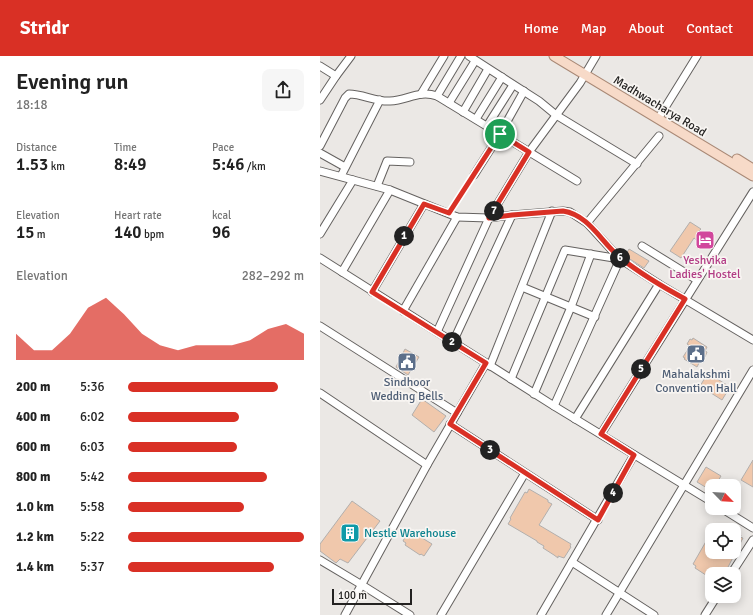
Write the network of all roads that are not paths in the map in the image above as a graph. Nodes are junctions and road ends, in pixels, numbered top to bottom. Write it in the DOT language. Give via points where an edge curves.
graph roads {
  1 [pos="351,56"];
  2 [pos="444,56"];
  3 [pos="461,56"];
  4 [pos="554,56"];
  5 [pos="566,56"];
  6 [pos="596,56"];
  7 [pos="697,56"];
  8 [pos="472,58"];
  9 [pos="320,66"];
  10 [pos="488,69"];
  11 [pos="586,73"];
  12 [pos="336,76"];
  13 [pos="502,78"];
  14 [pos="513,85"];
  15 [pos="524,91"];
  16 [pos="421,94"];
  17 [pos="437,96"];
  18 [pos="320,100"];
  19 [pos="380,100"];
  20 [pos="449,103"];
  21 [pos="463,112"];
  22 [pos="556,115"];
  23 [pos="660,116"];
  24 [pos="476,119"];
  25 [pos="487,126"];
  26 [pos="500,134"];
  27 [pos="659,136"];
  28 [pos="320,146"];
  29 [pos="529,152"];
  30 [pos="320,153"];
  31 [pos="410,162"];
  32 [pos="637,164"];
  33 [pos="345,167"];
  34 [pos="753,169"];
  35 [pos="320,171"];
  36 [pos="474,175"];
  37 [pos="340,176"];
  38 [pos="753,176"];
  39 [pos="353,180"];
  40 [pos="577,181"];
  41 [pos="377,186"];
  42 [pos="390,190"];
  43 [pos="753,192"];
  44 [pos="424,204"];
  45 [pos="552,211"];
  46 [pos="512,215"];
  47 [pos="457,217"];
  48 [pos="489,218"];
  49 [pos="587,224"];
  50 [pos="320,234"];
  51 [pos="642,246"];
  52 [pos="591,254"];
  53 [pos="320,258"];
  54 [pos="620,258"];
  55 [pos="342,272"];
  56 [pos="697,280"];
  57 [pos="659,284"];
  58 [pos="522,287"];
  59 [pos="372,292"];
  60 [pos="546,297"];
  61 [pos="685,299"];
  62 [pos="571,307"];
  63 [pos="402,311"];
  64 [pos="595,317"];
  65 [pos="320,326"];
  66 [pos="437,332"];
  67 [pos="753,340"];
  68 [pos="453,342"];
  69 [pos="488,364"];
  70 [pos="753,370"];
  71 [pos="511,379"];
  72 [pos="320,393"];
  73 [pos="534,394"];
  74 [pos="554,406"];
  75 [pos="457,412"];
  76 [pos="575,419"];
  77 [pos="450,424"];
  78 [pos="601,434"];
  79 [pos="634,455"];
  80 [pos="427,465"];
  81 [pos="525,473"];
  82 [pos="684,484"];
  83 [pos="705,498"];
  84 [pos="732,515"];
  85 [pos="598,520"];
  86 [pos="753,528"];
  87 [pos="753,540"];
  88 [pos="320,560"];
  89 [pos="572,562"];
  90 [pos="736,567"];
  91 [pos="362,585"];
  92 [pos="620,592"];
  93 [pos="713,603"];
  94 [pos="346,615"];
  95 [pos="410,615"];
  96 [pos="441,615"];
  97 [pos="542,615"];
  98 [pos="606,615"];
  99 [pos="654,615"];
  100 [pos="705,615"];
  1 -- 12 [label="street"];
  2 -- 16 [label="street"];
  3 -- 17 [label="street"];
  4 -- 11 [label="main road, Madhwacharya Road"];
  5 -- 11 [label="main road, Madhwacharya Road"];
  6 -- 11 [label="street"];
  7 -- 23 [label="street"];
  8 -- 10 [label="street"];
  8 -- 20 [label="street"];
  9 -- 12 [label="street"];
  10 -- 13 [label="street"];
  10 -- 21 [label="street"];
  11 -- 22 [label="street"];
  11 -- 23 [label="main road, Madhwacharya Road"];
  12 -- 18 [label="street"];
  13 -- 14 [label="street"];
  13 -- 24 [label="street"];
  14 -- 15 [label="street"];
  14 -- 25 [label="street"];
  15 -- 22 [label="street"];
  15 -- 26 [label="street"];
  16 -- 17 [label="street"];
  16 -- 19 [label="street" via="400,100"];
  17 -- 20 [label="street"];
  19 -- 28 [label="street" via="347,95"];
  19 -- 33 [label="street"];
  20 -- 21 [label="street"];
  21 -- 24 [label="street"];
  22 -- 29 [label="street"];
  22 -- 32 [label="street"];
  23 -- 34 [label="main road, Madhwacharya Road"];
  23 -- 38 [label="main road, Madhwacharya Road"];
  24 -- 25 [label="street"];
  25 -- 26 [label="street"];
  26 -- 29 [label="street"];
  26 -- 36 [label="street"];
  27 -- 32 [label="street"];
  29 -- 40 [label="street"];
  29 -- 48 [label="street"];
  30 -- 33 [label="street"];
  31 -- 41 [label="street" via="387,161"];
  32 -- 49 [label="street"];
  33 -- 37 [label="street"];
  35 -- 37 [label="street"];
  37 -- 39 [label="street"];
  39 -- 41 [label="street"];
  39 -- 50 [label="street"];
  41 -- 42 [label="street"];
  42 -- 44 [label="street"];
  42 -- 55 [label="street"];
  43 -- 56 [label="street"];
  44 -- 47 [label="street"];
  44 -- 59 [label="street"];
  45 -- 46 [label="street"];
  45 -- 49 [label="street" via="570,212"];
  45 -- 58 [label="street"];
  46 -- 48 [label="street"];
  46 -- 68 [label="street"];
  47 -- 48 [label="street"];
  47 -- 63 [label="street"];
  48 -- 66 [label="street"];
  49 -- 54 [label="street"];
  51 -- 56 [label="street"];
  52 -- 54 [label="street"];
  52 -- 60 [label="street" via="564,250"];
  52 -- 62 [label="street"];
  53 -- 55 [label="street"];
  54 -- 57 [label="street"];
  54 -- 64 [label="street"];
  55 -- 59 [label="street"];
  56 -- 61 [label="street"];
  57 -- 61 [label="street"];
  57 -- 76 [label="street"];
  58 -- 60 [label="street"];
  58 -- 69 [label="street"];
  59 -- 63 [label="street"];
  60 -- 62 [label="street"];
  60 -- 71 [label="street"];
  61 -- 67 [label="street"];
  61 -- 78 [label="street"];
  62 -- 64 [label="street"];
  62 -- 73 [label="street"];
  63 -- 66 [label="street"];
  64 -- 74 [label="street"];
  65 -- 75 [label="street"];
  66 -- 68 [label="street"];
  68 -- 69 [label="street"];
  69 -- 71 [label="street"];
  69 -- 75 [label="street"];
  70 -- 82 [label="street"];
  71 -- 73 [label="street"];
  72 -- 80 [label="street"];
  73 -- 74 [label="street"];
  74 -- 76 [label="street"];
  75 -- 77 [label="street"];
  76 -- 78 [label="street"];
  77 -- 80 [label="street"];
  77 -- 81 [label="street"];
  78 -- 79 [label="street"];
  79 -- 82 [label="street"];
  79 -- 85 [label="street"];
  80 -- 91 [label="street"];
  81 -- 85 [label="street"];
  81 -- 96 [label="street"];
  82 -- 83 [label="street"];
  82 -- 92 [label="street"];
  84 -- 86 [label="street"];
  85 -- 89 [label="street"];
  87 -- 90 [label="street"];
  88 -- 91 [label="street"];
  89 -- 92 [label="street"];
  89 -- 97 [label="street"];
  91 -- 94 [label="street"];
  91 -- 95 [label="street"];
  92 -- 98 [label="street"];
  92 -- 99 [label="street"];
  93 -- 100 [label="street"];
}
